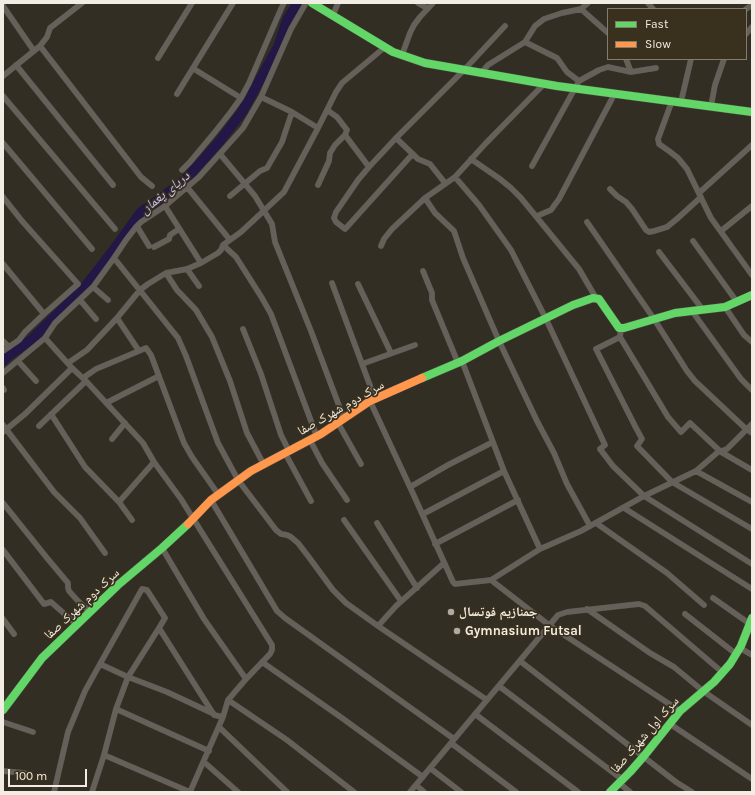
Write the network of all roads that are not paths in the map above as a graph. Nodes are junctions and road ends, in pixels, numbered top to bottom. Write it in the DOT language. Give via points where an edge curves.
graph roads {
  1 [pos="82,3"];
  2 [pos="192,3"];
  3 [pos="233,3"];
  4 [pos="284,3"];
  5 [pos="306,3"];
  6 [pos="312,3"];
  7 [pos="338,3"];
  8 [pos="418,3"];
  9 [pos="433,3"];
  10 [pos="588,3"];
  11 [pos="3,6"];
  12 [pos="427,8"];
  13 [pos="581,9"];
  14 [pos="333,15"];
  15 [pos="505,26"];
  16 [pos="607,32"];
  17 [pos="525,42"];
  18 [pos="40,46"];
  19 [pos="385,48"];
  20 [pos="34,51"];
  21 [pos="402,55"];
  22 [pos="158,58"];
  23 [pos="626,60"];
  24 [pos="691,60"];
  25 [pos="724,60"];
  26 [pos="16,65"];
  27 [pos="656,68"];
  28 [pos="194,69"];
  29 [pos="464,70"];
  30 [pos="481,72"];
  31 [pos="631,72"];
  32 [pos="4,75"];
  33 [pos="545,83"];
  34 [pos="577,84"];
  35 [pos="177,94"];
  36 [pos="615,94"];
  37 [pos="3,96"];
  38 [pos="241,98"];
  39 [pos="261,98"];
  40 [pos="672,101"];
  41 [pos="681,102"];
  42 [pos="711,106"];
  43 [pos="327,110"];
  44 [pos="752,111"];
  45 [pos="292,112"];
  46 [pos="318,128"];
  47 [pos="345,135"];
  48 [pos="396,138"];
  49 [pos="3,143"];
  50 [pos="752,145"];
  51 [pos="220,154"];
  52 [pos="413,154"];
  53 [pos="471,159"];
  54 [pos="532,166"];
  55 [pos="369,167"];
  56 [pos="182,170"];
  57 [pos="454,177"];
  58 [pos="445,183"];
  59 [pos="245,184"];
  60 [pos="113,185"];
  61 [pos="318,185"];
  62 [pos="152,186"];
  63 [pos="187,187"];
  64 [pos="610,189"];
  65 [pos="700,195"];
  66 [pos="230,196"];
  67 [pos="3,198"];
  68 [pos="425,198"];
  69 [pos="165,206"];
  70 [pos="752,206"];
  71 [pos="264,211"];
  72 [pos="536,216"];
  73 [pos="587,222"];
  74 [pos="136,227"];
  75 [pos="115,229"];
  76 [pos="179,229"];
  77 [pos="721,231"];
  78 [pos="230,240"];
  79 [pos="693,241"];
  80 [pos="223,245"];
  81 [pos="381,246"];
  82 [pos="92,249"];
  83 [pos="659,252"];
  84 [pos="114,258"];
  85 [pos="201,263"];
  86 [pos="3,264"];
  87 [pos="186,269"];
  88 [pos="423,271"];
  89 [pos="166,273"];
  90 [pos="752,275"];
  91 [pos="332,283"];
  92 [pos="358,284"];
  93 [pos="199,286"];
  94 [pos="93,287"];
  95 [pos="140,290"];
  96 [pos="751,297"];
  97 [pos="596,298"];
  98 [pos="80,300"];
  99 [pos="108,300"];
  100 [pos="737,302"];
  101 [pos="726,307"];
  102 [pos="703,310"];
  103 [pos="692,311"];
  104 [pos="44,314"];
  105 [pos="117,318"];
  106 [pos="96,319"];
  107 [pos="546,319"];
  108 [pos="654,319"];
  109 [pos="621,328"];
  110 [pos="243,329"];
  111 [pos="620,337"];
  112 [pos="45,338"];
  113 [pos="3,341"];
  114 [pos="499,341"];
  115 [pos="752,342"];
  116 [pos="415,345"];
  117 [pos="9,347"];
  118 [pos="3,351"];
  119 [pos="139,351"];
  120 [pos="391,353"];
  121 [pos="18,361"];
  122 [pos="460,362"];
  123 [pos="362,364"];
  124 [pos="70,366"];
  125 [pos="3,372"];
  126 [pos="159,376"];
  127 [pos="84,380"];
  128 [pos="36,381"];
  129 [pos="752,390"];
  130 [pos="373,400"];
  131 [pos="106,403"];
  132 [pos="51,414"];
  133 [pos="341,421"];
  134 [pos="125,423"];
  135 [pos="752,424"];
  136 [pos="39,426"];
  137 [pos="4,429"];
  138 [pos="749,431"];
  139 [pos="314,438"];
  140 [pos="112,439"];
  141 [pos="493,442"];
  142 [pos="287,452"];
  143 [pos="721,452"];
  144 [pos="154,462"];
  145 [pos="361,464"];
  146 [pos="264,465"];
  147 [pos="752,470"];
  148 [pos="504,471"];
  149 [pos="696,471"];
  150 [pos="238,480"];
  151 [pos="672,482"];
  152 [pos="410,486"];
  153 [pos="218,494"];
  154 [pos="644,496"];
  155 [pos="211,500"];
  156 [pos="347,500"];
  157 [pos="518,500"];
  158 [pos="310,501"];
  159 [pos="119,502"];
  160 [pos="752,502"];
  161 [pos="3,503"];
  162 [pos="624,508"];
  163 [pos="423,514"];
  164 [pos="192,519"];
  165 [pos="132,520"];
  166 [pos="344,520"];
  167 [pos="377,523"];
  168 [pos="596,523"];
  169 [pos="590,526"];
  170 [pos="752,529"];
  171 [pos="435,544"];
  172 [pos="162,548"];
  173 [pos="540,549"];
  174 [pos="3,550"];
  175 [pos="105,553"];
  176 [pos="444,563"];
  177 [pos="752,564"];
  178 [pos="491,580"];
  179 [pos="417,588"];
  180 [pos="752,589"];
  181 [pos="713,598"];
  182 [pos="402,601"];
  183 [pos="704,606"];
  184 [pos="587,609"];
  185 [pos="90,612"];
  186 [pos="685,614"];
  187 [pos="3,620"];
  188 [pos="751,621"];
  189 [pos="76,625"];
  190 [pos="549,625"];
  191 [pos="378,626"];
  192 [pos="159,628"];
  193 [pos="14,634"];
  194 [pos="738,651"];
  195 [pos="752,655"];
  196 [pos="520,661"];
  197 [pos="262,662"];
  198 [pos="100,664"];
  199 [pos="722,672"];
  200 [pos="128,677"];
  201 [pos="246,679"];
  202 [pos="499,686"];
  203 [pos="703,691"];
  204 [pos="228,700"];
  205 [pos="487,700"];
  206 [pos="116,709"];
  207 [pos="3,710"];
  208 [pos="680,711"];
  209 [pos="214,714"];
  210 [pos="475,714"];
  211 [pos="223,717"];
  212 [pos="3,722"];
  213 [pos="670,724"];
  214 [pos="752,725"];
  215 [pos="219,727"];
  216 [pos="34,732"];
  217 [pos="453,741"];
  218 [pos="209,751"];
  219 [pos="104,755"];
  220 [pos="644,756"];
  221 [pos="204,762"];
  222 [pos="430,768"];
  223 [pos="3,771"];
  224 [pos="24,773"];
  225 [pos="423,777"];
  226 [pos="752,779"];
  227 [pos="621,782"];
  228 [pos="416,785"];
  229 [pos="54,792"];
  230 [pos="92,792"];
  231 [pos="190,792"];
  232 [pos="238,792"];
  233 [pos="287,792"];
  234 [pos="354,792"];
  235 [pos="410,792"];
  236 [pos="424,792"];
  237 [pos="461,792"];
  238 [pos="516,792"];
  239 [pos="578,792"];
  240 [pos="610,792"];
  241 [pos="630,792"];
  242 [pos="692,792"];
  1 -- 18 [label="street" via="50,28"];
  2 -- 22 [label="street"];
  3 -- 28 [label="street"];
  4 -- 38 [label="street"];
  5 -- 39 [label="street" via="291,29"];
  6 -- 14 [label="street"];
  7 -- 14 [label="street"];
  8 -- 12 [label="street"];
  9 -- 12 [label="street"];
  10 -- 13 [label="street"];
  11 -- 20 [label="street"];
  12 -- 21 [label="street" via="414,25"];
  13 -- 16 [label="street"];
  13 -- 17 [label="street" via="544,19 535,26"];
  14 -- 19 [label="street"];
  15 -- 29 [label="street"];
  17 -- 30 [label="street"];
  17 -- 34 [label="street" via="557,58"];
  18 -- 20 [label="street"];
  18 -- 62 [label="street" via="141,177"];
  19 -- 21 [label="street"];
  19 -- 43 [label="street" via="342,83"];
  20 -- 26 [label="street"];
  21 -- 29 [label="street" via="425,64"];
  23 -- 31 [label="street"];
  24 -- 41 [label="street"];
  25 -- 42 [label="street"];
  26 -- 32 [label="street"];
  26 -- 60 [label="street"];
  27 -- 31 [label="street"];
  28 -- 35 [label="street"];
  28 -- 38 [label="street"];
  29 -- 30 [label="street"];
  29 -- 48 [label="street"];
  30 -- 33 [label="street"];
  31 -- 34 [label="street" via="608,67"];
  33 -- 34 [label="street"];
  33 -- 53 [label="street"];
  34 -- 36 [label="street"];
  34 -- 54 [label="street"];
  36 -- 40 [label="street"];
  36 -- 72 [label="street" via="559,199 551,210"];
  37 -- 75 [label="street"];
  38 -- 56 [label="street"];
  39 -- 45 [label="street"];
  39 -- 51 [label="street" via="243,128"];
  40 -- 41 [label="street"];
  40 -- 65 [label="street" via="658,138 659,144 678,158 687,169"];
  41 -- 42 [label="street"];
  42 -- 44 [label="street"];
  43 -- 46 [label="street"];
  43 -- 47 [label="street" via="338,117 345,126"];
  45 -- 46 [label="street"];
  45 -- 59 [label="street" via="282,142 267,168"];
  46 -- 71 [label="street" via="284,192"];
  47 -- 55 [label="street"];
  47 -- 61 [label="street" via="330,153"];
  48 -- 52 [label="street"];
  48 -- 55 [label="street"];
  49 -- 82 [label="street"];
  50 -- 65 [label="street"];
  51 -- 59 [label="street"];
  51 -- 63 [label="street" via="200,177"];
  52 -- 55 [label="street" via="345,229 336,222 336,212"];
  52 -- 58 [label="street" via="430,164"];
  53 -- 57 [label="street"];
  53 -- 72 [label="street" via="511,188"];
  57 -- 58 [label="street"];
  57 -- 107 [label="street" via="479,205 511,250"];
  58 -- 68 [label="street"];
  59 -- 66 [label="street"];
  59 -- 71 [label="street"];
  63 -- 69 [label="street"];
  63 -- 78 [label="street"];
  64 -- 65 [label="street" via="626,202 649,232 667,227"];
  65 -- 77 [label="street" via="711,218"];
  67 -- 104 [label="street" via="78,284"];
  68 -- 81 [label="street" via="392,229"];
  68 -- 114 [label="street" via="435,213 454,231"];
  69 -- 74 [label="street"];
  69 -- 76 [label="street"];
  70 -- 77 [label="street"];
  71 -- 78 [label="street"];
  71 -- 133 [label="street" via="272,224 275,242 308,324"];
  72 -- 97 [label="street" via="579,269"];
  73 -- 108 [label="street"];
  74 -- 76 [label="street" via="152,247 169,239 170,235"];
  74 -- 84 [label="street"];
  76 -- 85 [label="street"];
  77 -- 90 [label="street"];
  78 -- 80 [label="street"];
  79 -- 100 [label="street"];
  80 -- 85 [label="street" via="221,250"];
  80 -- 139 [label="street" via="236,257 271,314"];
  83 -- 102 [label="street"];
  84 -- 94 [label="street"];
  84 -- 95 [label="street"];
  85 -- 87 [label="street"];
  86 -- 104 [label="street"];
  87 -- 89 [label="street"];
  87 -- 93 [label="street"];
  88 -- 122 [label="street" via="432,293 432,300"];
  89 -- 95 [label="street"];
  89 -- 146 [label="street" via="177,290 196,310 212,337 247,433"];
  91 -- 123 [label="street"];
  92 -- 120 [label="street"];
  94 -- 98 [label="street"];
  94 -- 99 [label="street"];
  95 -- 105 [label="street"];
  95 -- 150 [label="street" via="178,338 218,443"];
  96 -- 100 [label="street"];
  97 -- 107 [label="street, سرک دوم شهرک صفا" via="573,305"];
  97 -- 109 [label="street"];
  98 -- 106 [label="street"];
  98 -- 112 [label="street" via="55,324"];
  100 -- 101 [label="street"];
  101 -- 102 [label="street"];
  101 -- 115 [label="street" via="744,335"];
  102 -- 103 [label="street"];
  103 -- 108 [label="street"];
  103 -- 129 [label="street" via="741,379"];
  104 -- 117 [label="street"];
  105 -- 119 [label="street"];
  105 -- 124 [label="street"];
  107 -- 114 [label="street, سرک دوم شهرک صفا"];
  107 -- 154 [label="street" via="605,445 600,449 613,466"];
  108 -- 109 [label="street"];
  108 -- 138 [label="street" via="695,381"];
  109 -- 111 [label="street"];
  110 -- 142 [label="street"];
  111 -- 143 [label="street" via="668,417 681,432 690,423"];
  111 -- 151 [label="street" via="596,349 642,439 637,446"];
  112 -- 121 [label="street"];
  112 -- 124 [label="street"];
  113 -- 117 [label="street"];
  114 -- 122 [label="street, سرک دوم شهرک صفا"];
  114 -- 169 [label="street" via="567,484"];
  116 -- 120 [label="street"];
  117 -- 118 [label="street"];
  119 -- 126 [label="street" via="146,348 148,350"];
  119 -- 127 [label="street" via="96,369"];
  120 -- 123 [label="street"];
  121 -- 125 [label="street"];
  121 -- 128 [label="street"];
  122 -- 130 [label="street, سرک دوم شهرک صفا"];
  122 -- 141 [label="street"];
  123 -- 130 [label="street"];
  124 -- 127 [label="street"];
  124 -- 137 [label="street" via="25,414"];
  126 -- 131 [label="street"];
  126 -- 153 [label="street" via="184,443"];
  127 -- 131 [label="street"];
  127 -- 132 [label="street"];
  130 -- 133 [label="street, سرک دوم شهرک صفا"];
  130 -- 152 [label="street"];
  131 -- 134 [label="street"];
  132 -- 136 [label="street"];
  132 -- 159 [label="street" via="85,467"];
  133 -- 139 [label="street, سرک دوم شهرک صفا"];
  133 -- 145 [label="street"];
  134 -- 140 [label="street"];
  134 -- 144 [label="street" via="143,442"];
  135 -- 138 [label="street"];
  137 -- 175 [label="street" via="54,492 80,518"];
  138 -- 143 [label="street"];
  139 -- 142 [label="street, سرک دوم شهرک صفا"];
  139 -- 156 [label="street" via="322,463"];
  141 -- 148 [label="street"];
  141 -- 152 [label="street"];
  142 -- 146 [label="street, سرک دوم شهرک صفا"];
  142 -- 158 [label="street"];
  143 -- 147 [label="street"];
  143 -- 149 [label="street"];
  144 -- 159 [label="street"];
  144 -- 164 [label="street"];
  146 -- 150 [label="street, سرک دوم شهرک صفا"];
  148 -- 157 [label="street"];
  148 -- 163 [label="street"];
  149 -- 151 [label="street"];
  149 -- 160 [label="street"];
  150 -- 153 [label="street, سرک دوم شهرک صفا"];
  150 -- 191 [label="street" via="276,530 298,543 333,590 346,603"];
  151 -- 154 [label="street"];
  151 -- 170 [label="street"];
  152 -- 163 [label="street"];
  153 -- 155 [label="street, سرک دوم شهرک صفا"];
  154 -- 162 [label="street"];
  154 -- 177 [label="street"];
  155 -- 164 [label="street, سرک دوم شهرک صفا"];
  155 -- 217 [label="street" via="277,611 284,618"];
  157 -- 171 [label="street"];
  157 -- 173 [label="street"];
  159 -- 165 [label="street"];
  161 -- 185 [label="street" via="68,583 69,590"];
  162 -- 168 [label="street"];
  162 -- 180 [label="street"];
  163 -- 171 [label="street"];
  164 -- 172 [label="street, سرک دوم شهرک صفا"];
  164 -- 197 [label="street" via="272,645 270,654"];
  166 -- 182 [label="street"];
  167 -- 179 [label="street"];
  168 -- 169 [label="street"];
  168 -- 183 [label="street" via="667,573"];
  169 -- 173 [label="street"];
  171 -- 176 [label="street"];
  172 -- 185 [label="street, سرک دوم شهرک صفا"];
  172 -- 201 [label="street" via="204,619"];
  173 -- 178 [label="street"];
  174 -- 189 [label="street" via="44,604 51,602"];
  176 -- 178 [label="street" via="455,584"];
  176 -- 179 [label="street"];
  178 -- 190 [label="street"];
  179 -- 182 [label="street"];
  181 -- 188 [label="street"];
  182 -- 191 [label="street"];
  184 -- 190 [label="street" via="558,615"];
  184 -- 199 [label="street" via="639,604 645,606"];
  184 -- 203 [label="street" via="674,668"];
  185 -- 189 [label="street, سرک دوم شهرک صفا"];
  186 -- 194 [label="street"];
  187 -- 193 [label="street"];
  188 -- 194 [label="street, سرک اول شهرک صفا"];
  189 -- 207 [label="street, سرک دوم شهرک صفا" via="42,658"];
  190 -- 196 [label="street"];
  190 -- 208 [label="street"];
  191 -- 205 [label="street"];
  192 -- 198 [label="street" via="165,618 147,590 142,589"];
  192 -- 200 [label="street"];
  192 -- 209 [label="street"];
  194 -- 195 [label="street"];
  194 -- 199 [label="street, سرک اول شهرک صفا"];
  196 -- 202 [label="street"];
  196 -- 220 [label="street"];
  197 -- 201 [label="street"];
  197 -- 225 [label="street"];
  198 -- 200 [label="street"];
  198 -- 229 [label="street" via="68,732"];
  199 -- 203 [label="street, سرک اول شهرک صفا"];
  200 -- 206 [label="street"];
  200 -- 209 [label="street"];
  201 -- 204 [label="street"];
  202 -- 205 [label="street"];
  202 -- 227 [label="street"];
  203 -- 208 [label="street, سرک اول شهرک صفا"];
  203 -- 214 [label="street"];
  204 -- 211 [label="street"];
  204 -- 234 [label="street" via="287,740"];
  205 -- 210 [label="street"];
  206 -- 218 [label="street"];
  206 -- 219 [label="street"];
  208 -- 213 [label="street, سرک اول شهرک صفا"];
  209 -- 211 [label="street"];
  210 -- 217 [label="street"];
  210 -- 239 [label="street"];
  211 -- 215 [label="street"];
  212 -- 216 [label="street"];
  213 -- 220 [label="street, سرک اول شهرک صفا"];
  213 -- 226 [label="street"];
  215 -- 218 [label="street"];
  215 -- 233 [label="street"];
  217 -- 222 [label="street"];
  217 -- 238 [label="street"];
  218 -- 221 [label="street"];
  219 -- 230 [label="street"];
  219 -- 231 [label="street"];
  220 -- 227 [label="street, سرک اول شهرک صفا"];
  220 -- 242 [label="street"];
  221 -- 231 [label="street"];
  221 -- 232 [label="street"];
  222 -- 225 [label="street"];
  222 -- 237 [label="street"];
  223 -- 224 [label="street"];
  225 -- 228 [label="street"];
  227 -- 240 [label="street, سرک اول شهرک صفا"];
  227 -- 241 [label="street"];
  228 -- 235 [label="street"];
  228 -- 236 [label="street"];
}
